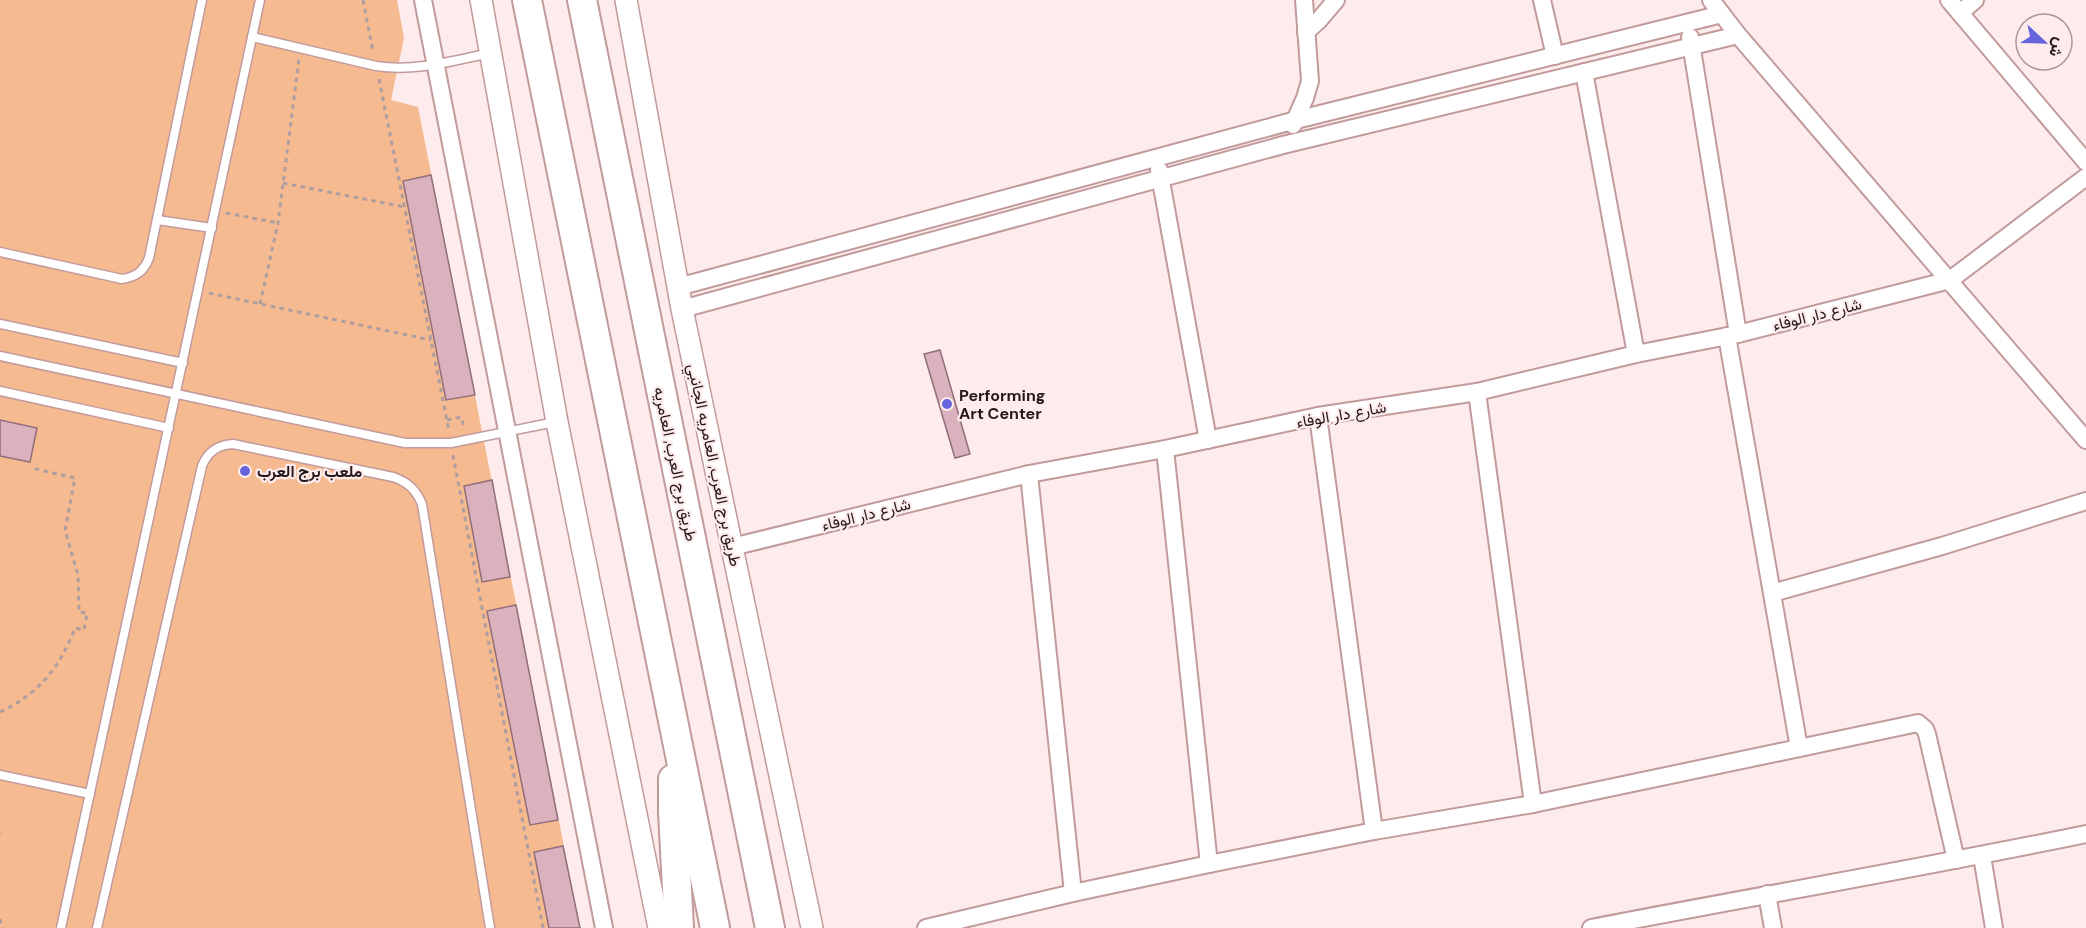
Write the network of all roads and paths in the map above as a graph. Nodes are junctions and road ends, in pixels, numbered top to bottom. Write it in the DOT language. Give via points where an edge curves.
graph roads {
  1 [pos="202,0"];
  2 [pos="260,0"];
  3 [pos="363,0"];
  4 [pos="423,0"];
  5 [pos="481,0"];
  6 [pos="527,0"];
  7 [pos="582,0"];
  8 [pos="626,0"];
  9 [pos="1304,0"];
  10 [pos="1336,0"];
  11 [pos="1542,0"];
  12 [pos="1711,0"];
  13 [pos="1975,0"];
  14 [pos="1955,6"];
  15 [pos="1722,14"];
  16 [pos="1687,24"];
  17 [pos="1306,32"];
  18 [pos="1738,35"];
  19 [pos="252,37"];
  20 [pos="1692,46"];
  21 [pos="301,49"];
  22 [pos="492,53"];
  23 [pos="1555,56"];
  24 [pos="436,64"];
  25 [pos="376,66"];
  26 [pos="1584,72"];
  27 [pos="1296,120"];
  28 [pos="1283,145"];
  29 [pos="1156,157"];
  30 [pos="2086,162"];
  31 [pos="2086,177"];
  32 [pos="1161,178"];
  33 [pos="283,183"];
  34 [pos="405,207"];
  35 [pos="215,211"];
  36 [pos="157,220"];
  37 [pos="278,224"];
  38 [pos="212,228"];
  39 [pos="838,243"];
  40 [pos="0,252"];
  41 [pos="845,265"];
  42 [pos="1950,280"];
  43 [pos="678,287"];
  44 [pos="199,291"];
  45 [pos="260,304"];
  46 [pos="682,309"];
  47 [pos="0,324"];
  48 [pos="1732,335"];
  49 [pos="431,340"];
  50 [pos="1636,354"];
  51 [pos="0,356"];
  52 [pos="183,363"];
  53 [pos="0,392"];
  54 [pos="1477,392"];
  55 [pos="177,394"];
  56 [pos="1318,416"];
  57 [pos="447,420"];
  58 [pos="557,422"];
  59 [pos="169,429"];
  60 [pos="508,433"];
  61 [pos="467,440"];
  62 [pos="1208,440"];
  63 [pos="2086,440"];
  64 [pos="451,443"];
  65 [pos="1165,449"];
  66 [pos="32,468"];
  67 [pos="1029,474"];
  68 [pos="2086,501"];
  69 [pos="732,547"];
  70 [pos="1772,593"];
  71 [pos="0,712"];
  72 [pos="676,729"];
  73 [pos="1799,748"];
  74 [pos="0,775"];
  75 [pos="90,794"];
  76 [pos="1533,804"];
  77 [pos="1374,831"];
  78 [pos="2086,834"];
  79 [pos="1982,855"];
  80 [pos="1956,860"];
  81 [pos="1209,864"];
  82 [pos="1073,893"];
  83 [pos="1767,894"];
  84 [pos="0,919"];
  85 [pos="2,928"];
  86 [pos="61,928"];
  87 [pos="97,928"];
  88 [pos="490,928"];
  89 [pos="543,928"];
  90 [pos="604,928"];
  91 [pos="659,928"];
  92 [pos="679,928"];
  93 [pos="715,928"];
  94 [pos="770,928"];
  95 [pos="812,928"];
  96 [pos="926,928"];
  97 [pos="1591,928"];
  98 [pos="1773,928"];
  99 [pos="1994,928"];
  1 -- 36 [label="lane"];
  2 -- 19 [label="lane"];
  3 -- 25 [label="path"];
  4 -- 24 [label="street"];
  5 -- 22 [label="street"];
  6 -- 72 [label="highway"];
  7 -- 94 [label="highway, طريق برج العرب, العامريه"];
  8 -- 43 [label="street, طريق برج العرب, العامريه الجانبي"];
  9 -- 17 [label="street"];
  10 -- 17 [label="street"];
  11 -- 23 [label="street"];
  12 -- 15 [label="street"];
  13 -- 14 [label="street"];
  14 -- 30 [label="street"];
  15 -- 16 [label="street"];
  15 -- 18 [label="street"];
  16 -- 20 [label="street"];
  16 -- 23 [label="street"];
  17 -- 27 [label="street" via="1310,81"];
  18 -- 20 [label="street"];
  18 -- 42 [label="street"];
  19 -- 21 [label="lane"];
  19 -- 35 [label="lane"];
  20 -- 26 [label="street"];
  20 -- 48 [label="street"];
  21 -- 25 [label="lane"];
  21 -- 33 [label="path"];
  22 -- 24 [label="lane"];
  22 -- 58 [label="street"];
  23 -- 27 [label="street"];
  24 -- 25 [label="lane" via="409,69"];
  24 -- 60 [label="street"];
  25 -- 34 [label="path"];
  26 -- 28 [label="street"];
  26 -- 50 [label="street"];
  27 -- 28 [label="street"];
  27 -- 29 [label="street"];
  28 -- 32 [label="street"];
  29 -- 32 [label="street"];
  29 -- 39 [label="street"];
  31 -- 42 [label="street"];
  32 -- 41 [label="street"];
  32 -- 62 [label="street"];
  33 -- 34 [label="path"];
  33 -- 37 [label="path"];
  34 -- 49 [label="path"];
  35 -- 37 [label="path"];
  35 -- 38 [label="lane"];
  36 -- 38 [label="lane"];
  36 -- 40 [label="lane" via="146,265 129,278"];
  37 -- 45 [label="path"];
  38 -- 44 [label="lane"];
  39 -- 41 [label="street"];
  39 -- 43 [label="street"];
  41 -- 46 [label="street"];
  42 -- 48 [label="street, شارع دار الوفاء"];
  42 -- 63 [label="street"];
  43 -- 46 [label="street, طريق برج العرب, العامريه الجانبي"];
  44 -- 45 [label="path"];
  44 -- 52 [label="lane"];
  45 -- 49 [label="path"];
  46 -- 69 [label="street, طريق برج العرب, العامريه الجانبي"];
  47 -- 52 [label="lane"];
  48 -- 50 [label="street, شارع دار الوفاء"];
  48 -- 70 [label="street"];
  49 -- 57 [label="path"];
  50 -- 54 [label="street, شارع دار الوفاء"];
  51 -- 55 [label="lane"];
  52 -- 55 [label="lane"];
  53 -- 59 [label="lane"];
  54 -- 56 [label="street, شارع دار الوفاء"];
  54 -- 76 [label="street"];
  55 -- 59 [label="lane"];
  55 -- 64 [label="lane" via="390,440"];
  56 -- 62 [label="street, شارع دار الوفاء"];
  56 -- 77 [label="street"];
  57 -- 61 [label="path" via="461,417"];
  57 -- 64 [label="path"];
  58 -- 60 [label="lane"];
  58 -- 91 [label="street"];
  59 -- 75 [label="lane"];
  60 -- 61 [label="lane"];
  60 -- 90 [label="street"];
  61 -- 64 [label="lane"];
  62 -- 65 [label="street, شارع دار الوفاء"];
  64 -- 89 [label="path"];
  65 -- 67 [label="street, شارع دار الوفاء"];
  65 -- 81 [label="street"];
  66 -- 71 [label="path" via="75,478 64,530 78,575 79,612 87,613 84,630 75,628 66,651 48,677 24,699"];
  67 -- 69 [label="street, شارع دار الوفاء"];
  67 -- 82 [label="street"];
  68 -- 70 [label="street"];
  69 -- 95 [label="street, طريق برج العرب, العامريه الجانبي"];
  70 -- 73 [label="street"];
  72 -- 92 [label="highway" via="673,812"];
  72 -- 93 [label="highway"];
  73 -- 76 [label="street"];
  73 -- 80 [label="street" via="1922,725 1928,735"];
  74 -- 75 [label="lane"];
  75 -- 86 [label="lane"];
  76 -- 77 [label="street"];
  77 -- 81 [label="street"];
  78 -- 79 [label="street"];
  79 -- 80 [label="street"];
  79 -- 99 [label="street"];
  80 -- 83 [label="street"];
  81 -- 82 [label="street"];
  82 -- 96 [label="street"];
  83 -- 97 [label="street"];
  83 -- 98 [label="street"];
  84 -- 85 [label="path"];
  87 -- 88 [label="lane" via="202,465 216,448 233,444 393,477 407,483 418,495"];
}
